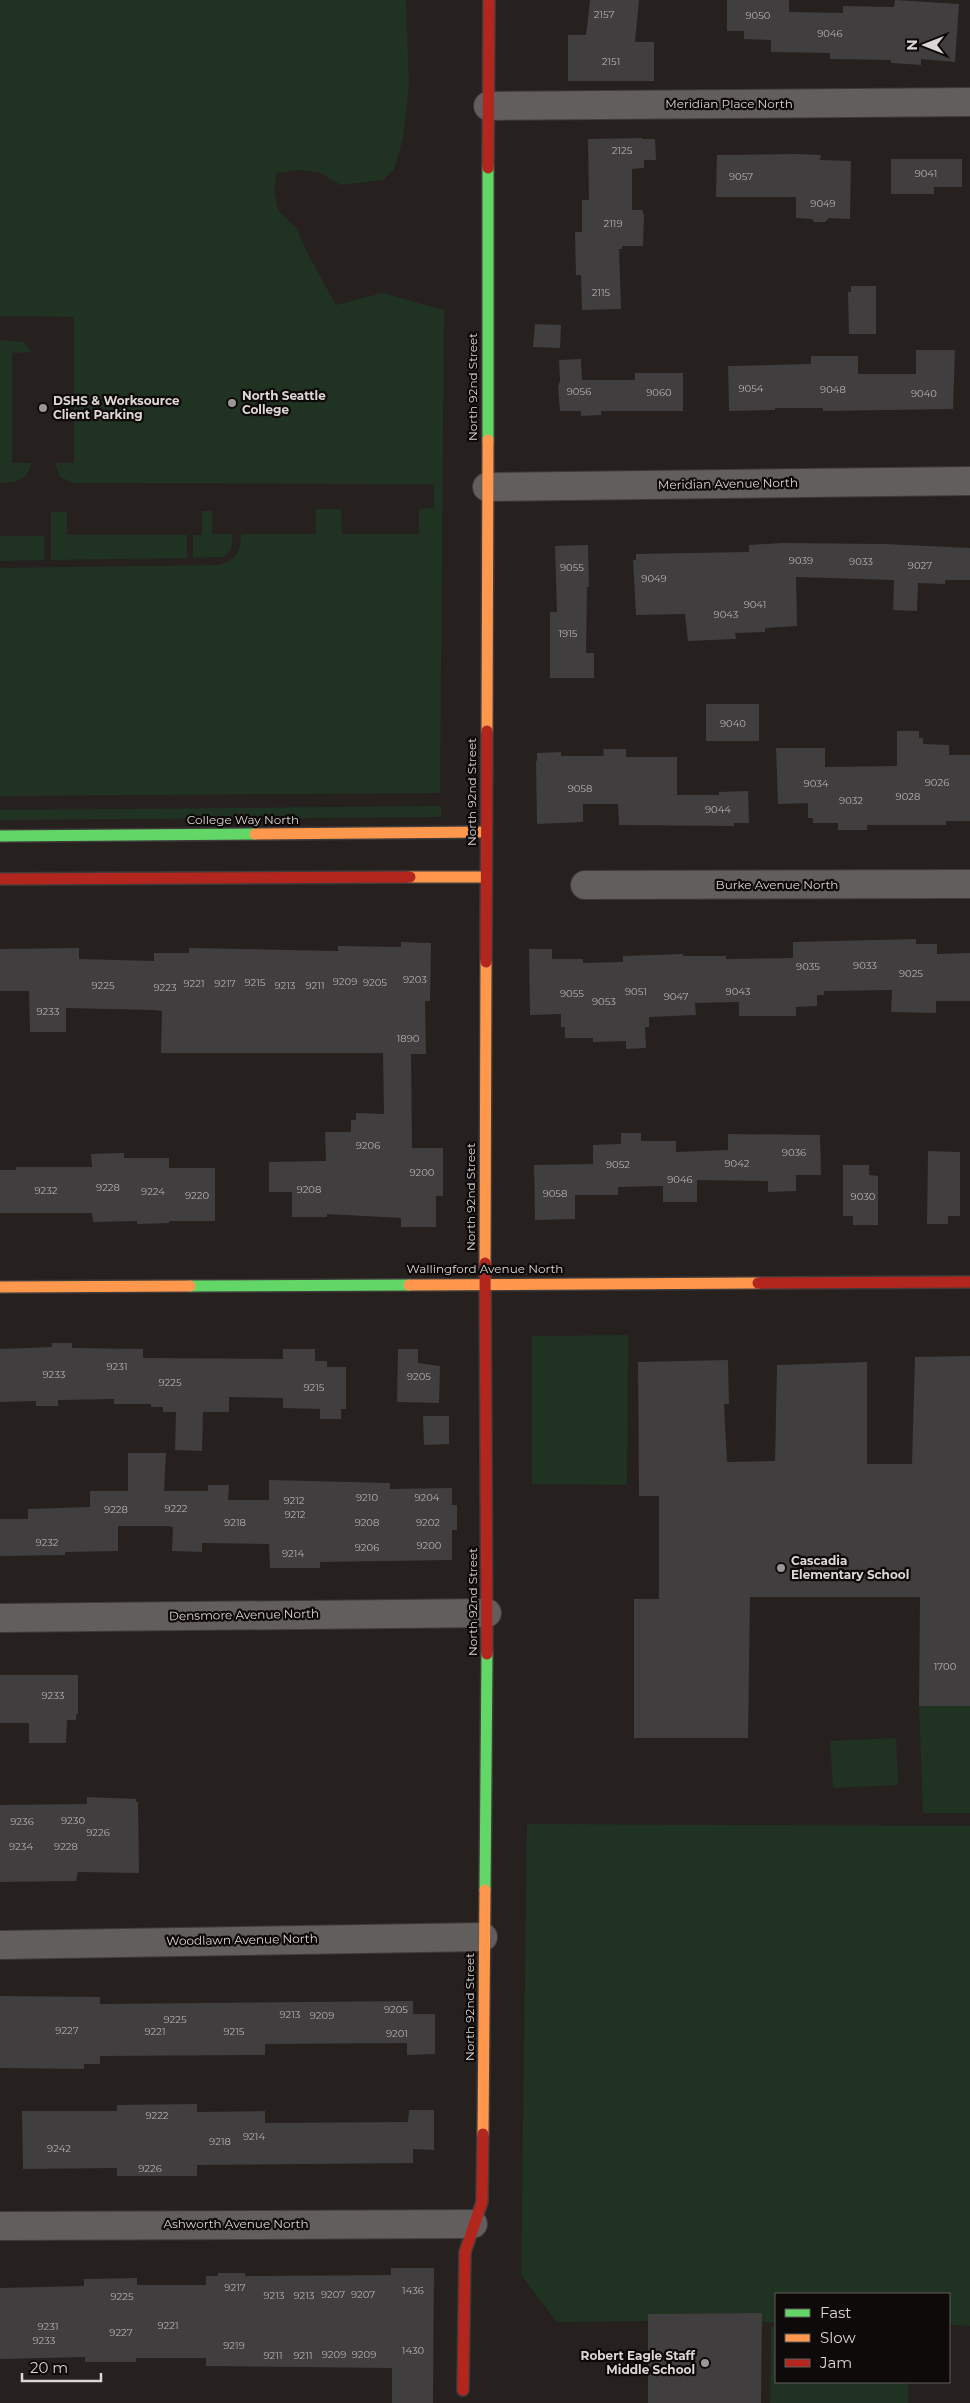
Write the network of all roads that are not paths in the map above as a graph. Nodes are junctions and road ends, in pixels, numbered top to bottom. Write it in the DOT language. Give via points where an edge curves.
graph roads {
  1 [pos="489,0"];
  2 [pos="970,102"];
  3 [pos="488,106"];
  4 [pos="970,481"];
  5 [pos="487,487"];
  6 [pos="486,832"];
  7 [pos="0,836"];
  8 [pos="486,877"];
  9 [pos="0,879"];
  10 [pos="970,884"];
  11 [pos="585,885"];
  12 [pos="970,1282"];
  13 [pos="485,1283"];
  14 [pos="0,1287"];
  15 [pos="487,1613"];
  16 [pos="0,1618"];
  17 [pos="484,1937"];
  18 [pos="0,1945"];
  19 [pos="472,2224"];
  20 [pos="0,2226"];
  21 [pos="463,2390"];
  1 -- 3 [label="street, North 92nd Street"];
  2 -- 3 [label="street, Meridian Place North"];
  3 -- 5 [label="street, North 92nd Street"];
  4 -- 5 [label="street, Meridian Avenue North"];
  5 -- 6 [label="street, North 92nd Street"];
  6 -- 7 [label="street, College Way North"];
  6 -- 8 [label="street, North 92nd Street"];
  8 -- 9 [label="street"];
  8 -- 13 [label="street, North 92nd Street"];
  10 -- 11 [label="street, Burke Avenue North"];
  12 -- 13 [label="street, Wallingford Avenue North"];
  13 -- 14 [label="street, Wallingford Avenue North"];
  13 -- 15 [label="street, North 92nd Street"];
  15 -- 16 [label="street, Densmore Avenue North"];
  15 -- 17 [label="street, North 92nd Street"];
  17 -- 18 [label="street, Woodlawn Avenue North"];
  17 -- 19 [label="street, North 92nd Street" via="482,2202"];
  19 -- 20 [label="street, Ashworth Avenue North"];
  19 -- 21 [label="street, North 92nd Street" via="465,2252"];
}
